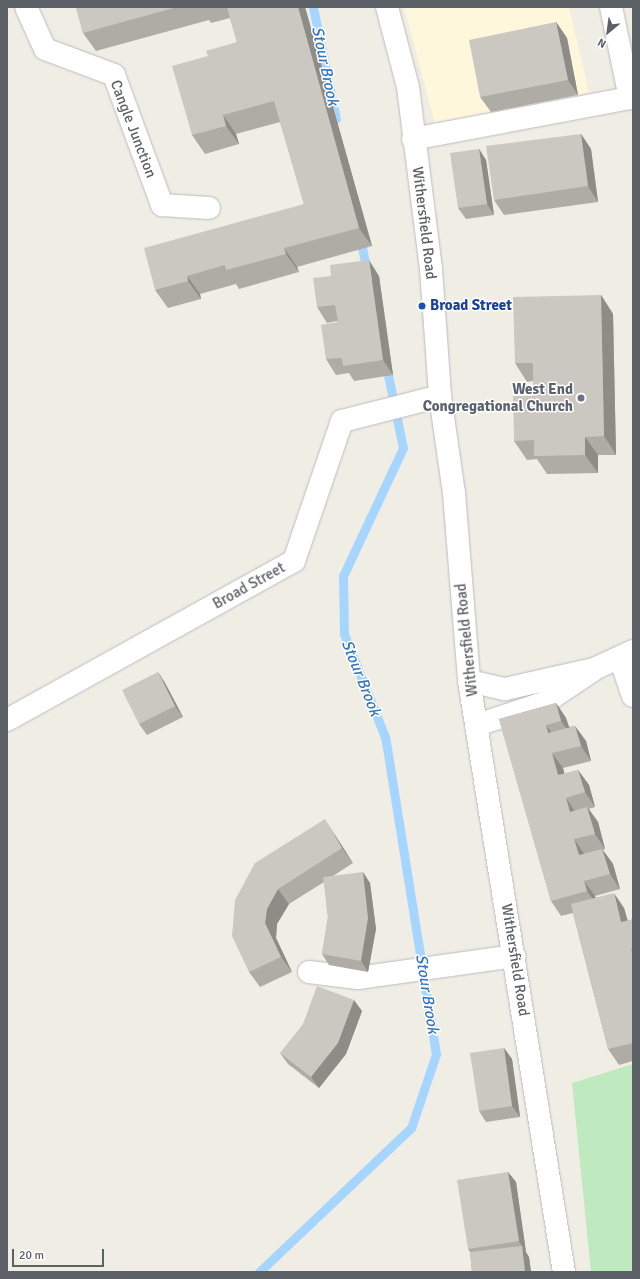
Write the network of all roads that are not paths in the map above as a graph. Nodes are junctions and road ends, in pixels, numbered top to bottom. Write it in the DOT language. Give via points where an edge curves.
graph roads {
  1 [pos="26,7"];
  2 [pos="387,7"];
  3 [pos="612,7"];
  4 [pos="631,104"];
  5 [pos="413,139"];
  6 [pos="209,208"];
  7 [pos="440,396"];
  8 [pos="626,654"];
  9 [pos="594,669"];
  10 [pos="469,681"];
  11 [pos="633,696"];
  12 [pos="7,720"];
  13 [pos="477,724"];
  14 [pos="514,956"];
  15 [pos="309,972"];
  16 [pos="564,1272"];
  1 -- 6 [label="street, Cangle Junction" via="45,49 114,75 162,205"];
  2 -- 5 [label="street, Withersfield Road" via="408,87"];
  3 -- 4 [label="street"];
  4 -- 5 [label="street"];
  5 -- 7 [label="street, Withersfield Road" via="431,269"];
  7 -- 10 [label="street, Withersfield Road" via="454,493"];
  7 -- 12 [label="street, Broad Street" via="342,421 294,561"];
  8 -- 9 [label="street"];
  8 -- 11 [label="street"];
  9 -- 10 [label="street" via="505,689"];
  9 -- 13 [label="street" via="544,703"];
  10 -- 13 [label="street, Withersfield Road"];
  13 -- 14 [label="street, Withersfield Road"];
  14 -- 15 [label="street" via="375,976 334,977"];
  14 -- 16 [label="street, Withersfield Road"];
}
